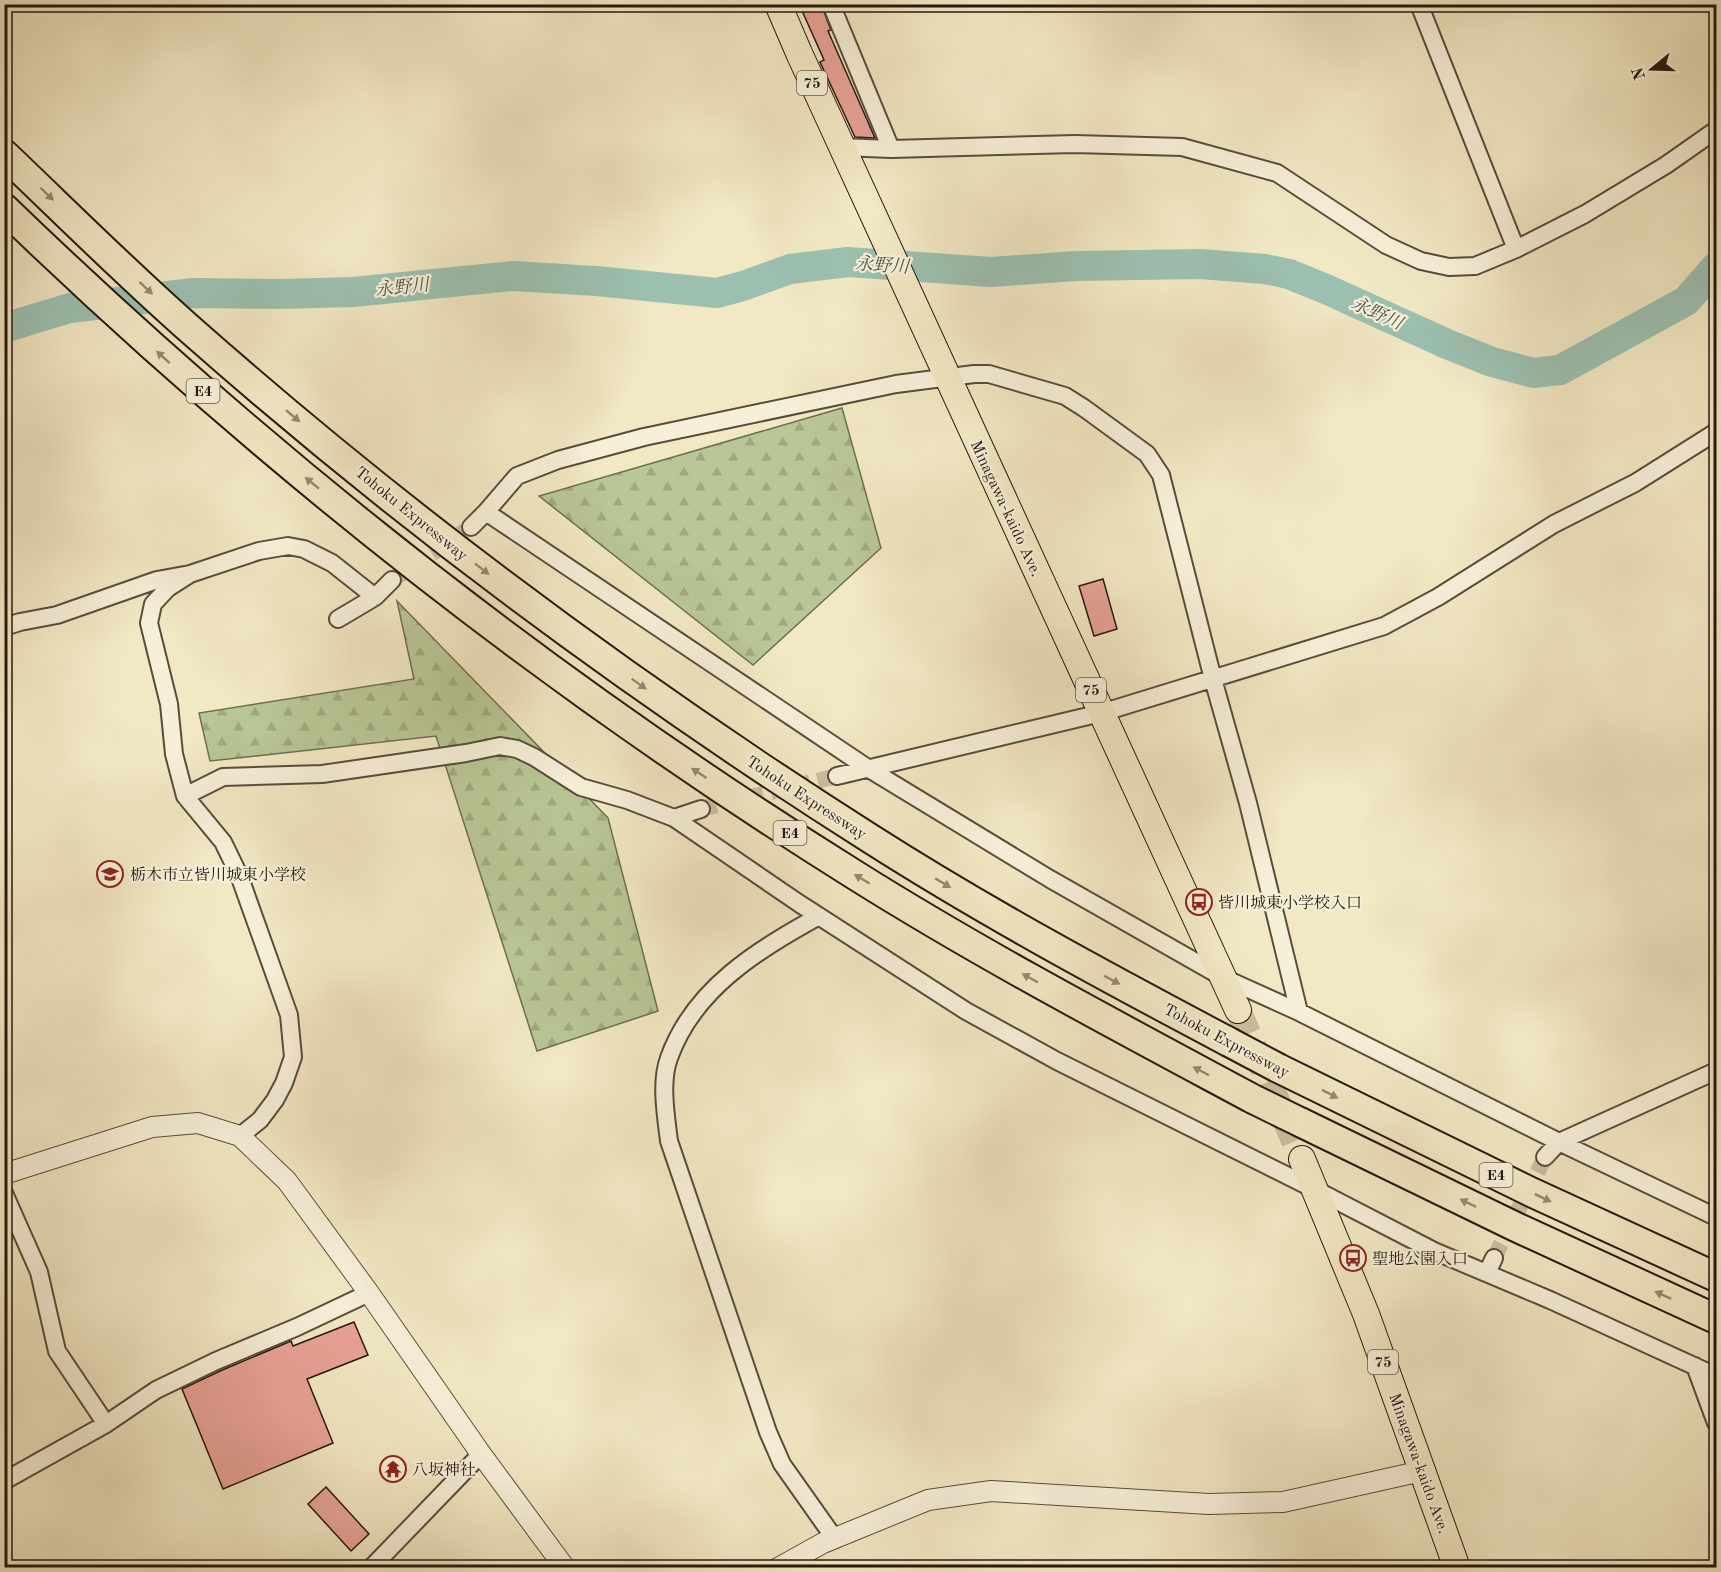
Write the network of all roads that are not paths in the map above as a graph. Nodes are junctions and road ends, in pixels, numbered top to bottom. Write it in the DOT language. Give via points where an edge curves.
graph roads {
  1 [pos="778,4"];
  2 [pos="831,4"];
  3 [pos="1419,4"];
  4 [pos="1716,130"];
  5 [pos="891,149"];
  6 [pos="4,154"];
  7 [pos="845,154"];
  8 [pos="4,208"];
  9 [pos="1516,249"];
  10 [pos="945,374"];
  11 [pos="1716,432"];
  12 [pos="486,512"];
  13 [pos="471,527"];
  14 [pos="190,573"];
  15 [pos="392,580"];
  16 [pos="375,597"];
  17 [pos="338,619"];
  18 [pos="4,627"];
  19 [pos="1213,679"];
  20 [pos="1101,713"];
  21 [pos="868,769"];
  22 [pos="837,776"];
  23 [pos="185,796"];
  24 [pos="701,809"];
  25 [pos="674,818"];
  26 [pos="819,915"];
  27 [pos="1224,978"];
  28 [pos="1238,1010"];
  29 [pos="1299,1012"];
  30 [pos="1716,1071"];
  31 [pos="240,1136"];
  32 [pos="1559,1142"];
  33 [pos="1545,1157"];
  34 [pos="1302,1159"];
  35 [pos="4,1174"];
  36 [pos="1314,1189"];
  37 [pos="4,1193"];
  38 [pos="1716,1217"];
  39 [pos="1716,1277"];
  40 [pos="369,1293"];
  41 [pos="1716,1319"];
  42 [pos="1695,1366"];
  43 [pos="1716,1376"];
  44 [pos="1716,1423"];
  45 [pos="106,1424"];
  46 [pos="481,1454"];
  47 [pos="1422,1471"];
  48 [pos="4,1481"];
  49 [pos="835,1539"];
  50 [pos="371,1568"];
  51 [pos="566,1568"];
  52 [pos="778,1568"];
  53 [pos="1457,1568"];
  1 -- 7 [label="main road, Minagawa-kaido Ave. / 75"];
  2 -- 5 [label="street"];
  3 -- 9 [label="street"];
  4 -- 9 [label="street" via="1585,214"];
  5 -- 7 [label="street"];
  5 -- 9 [label="street" via="1085,144 1182,147 1277,173 1386,245 1421,261 1449,267 1475,266"];
  6 -- 39 [label="highway, Tohoku Expressway / E4, one-way, bridge" via="193,332 403,507 575,638 712,735 872,840 1060,952 1278,1068"];
  7 -- 10 [label="main road, Minagawa-kaido Ave. / 75"];
  41 -- 8 [label="highway, E4, one-way, bridge" via="1253,1099 969,945 844,868 689,766 454,597 275,454"];
  10 -- 12 [label="street" via="656,434 558,460 517,476"];
  10 -- 19 [label="street" via="989,374 1065,396 1147,454 1161,475"];
  10 -- 20 [label="main road, Minagawa-kaido Ave. / 75"];
  11 -- 19 [label="street" via="1635,483 1554,524 1384,626"];
  12 -- 13 [label="street"];
  12 -- 21 [label="street"];
  14 -- 16 [label="street" via="288,546 332,563"];
  14 -- 18 [label="street" via="157,580 57,615"];
  14 -- 23 [label="street" via="153,604 149,623"];
  15 -- 16 [label="street"];
  16 -- 17 [label="street"];
  19 -- 20 [label="street"];
  19 -- 29 [label="street"];
  20 -- 21 [label="street"];
  20 -- 27 [label="main road, Minagawa-kaido Ave. / 75"];
  21 -- 22 [label="street"];
  21 -- 27 [label="street"];
  23 -- 25 [label="street" via="223,777 322,774 500,746 534,757 581,787"];
  23 -- 31 [label="street" via="223,842 239,875 289,1015 293,1057 284,1083 260,1120"];
  24 -- 25 [label="street"];
  25 -- 26 [label="street"];
  26 -- 36 [label="street" via="966,1011 1057,1061"];
  26 -- 49 [label="street" via="770,943 722,979 687,1022 668,1060 664,1097 669,1141 768,1432 782,1464"];
  27 -- 28 [label="main road, Minagawa-kaido Ave. / 75"];
  27 -- 29 [label="street"];
  29 -- 32 [label="street"];
  30 -- 32 [label="street"];
  31 -- 35 [label="street" via="198,1122 152,1127"];
  31 -- 40 [label="street" via="287,1181"];
  32 -- 33 [label="street"];
  32 -- 38 [label="street"];
  34 -- 36 [label="main road, Minagawa-kaido Ave. / 75"];
  36 -- 42 [label="street" via="1434,1251 1491,1266 1550,1300"];
  36 -- 47 [label="main road, Minagawa-kaido Ave. / 75" via="1366,1314"];
  37 -- 45 [label="street" via="39,1272 57,1351"];
  40 -- 45 [label="street" via="156,1390"];
  40 -- 46 [label="street"];
  42 -- 43 [label="street"];
  42 -- 44 [label="street"];
  45 -- 48 [label="street"];
  46 -- 50 [label="street"];
  46 -- 51 [label="street"];
  47 -- 49 [label="street" via="1283,1502 1209,1504 991,1491 928,1500"];
  47 -- 53 [label="main road, Minagawa-kaido Ave. / 75"];
  49 -- 52 [label="street"];
}
